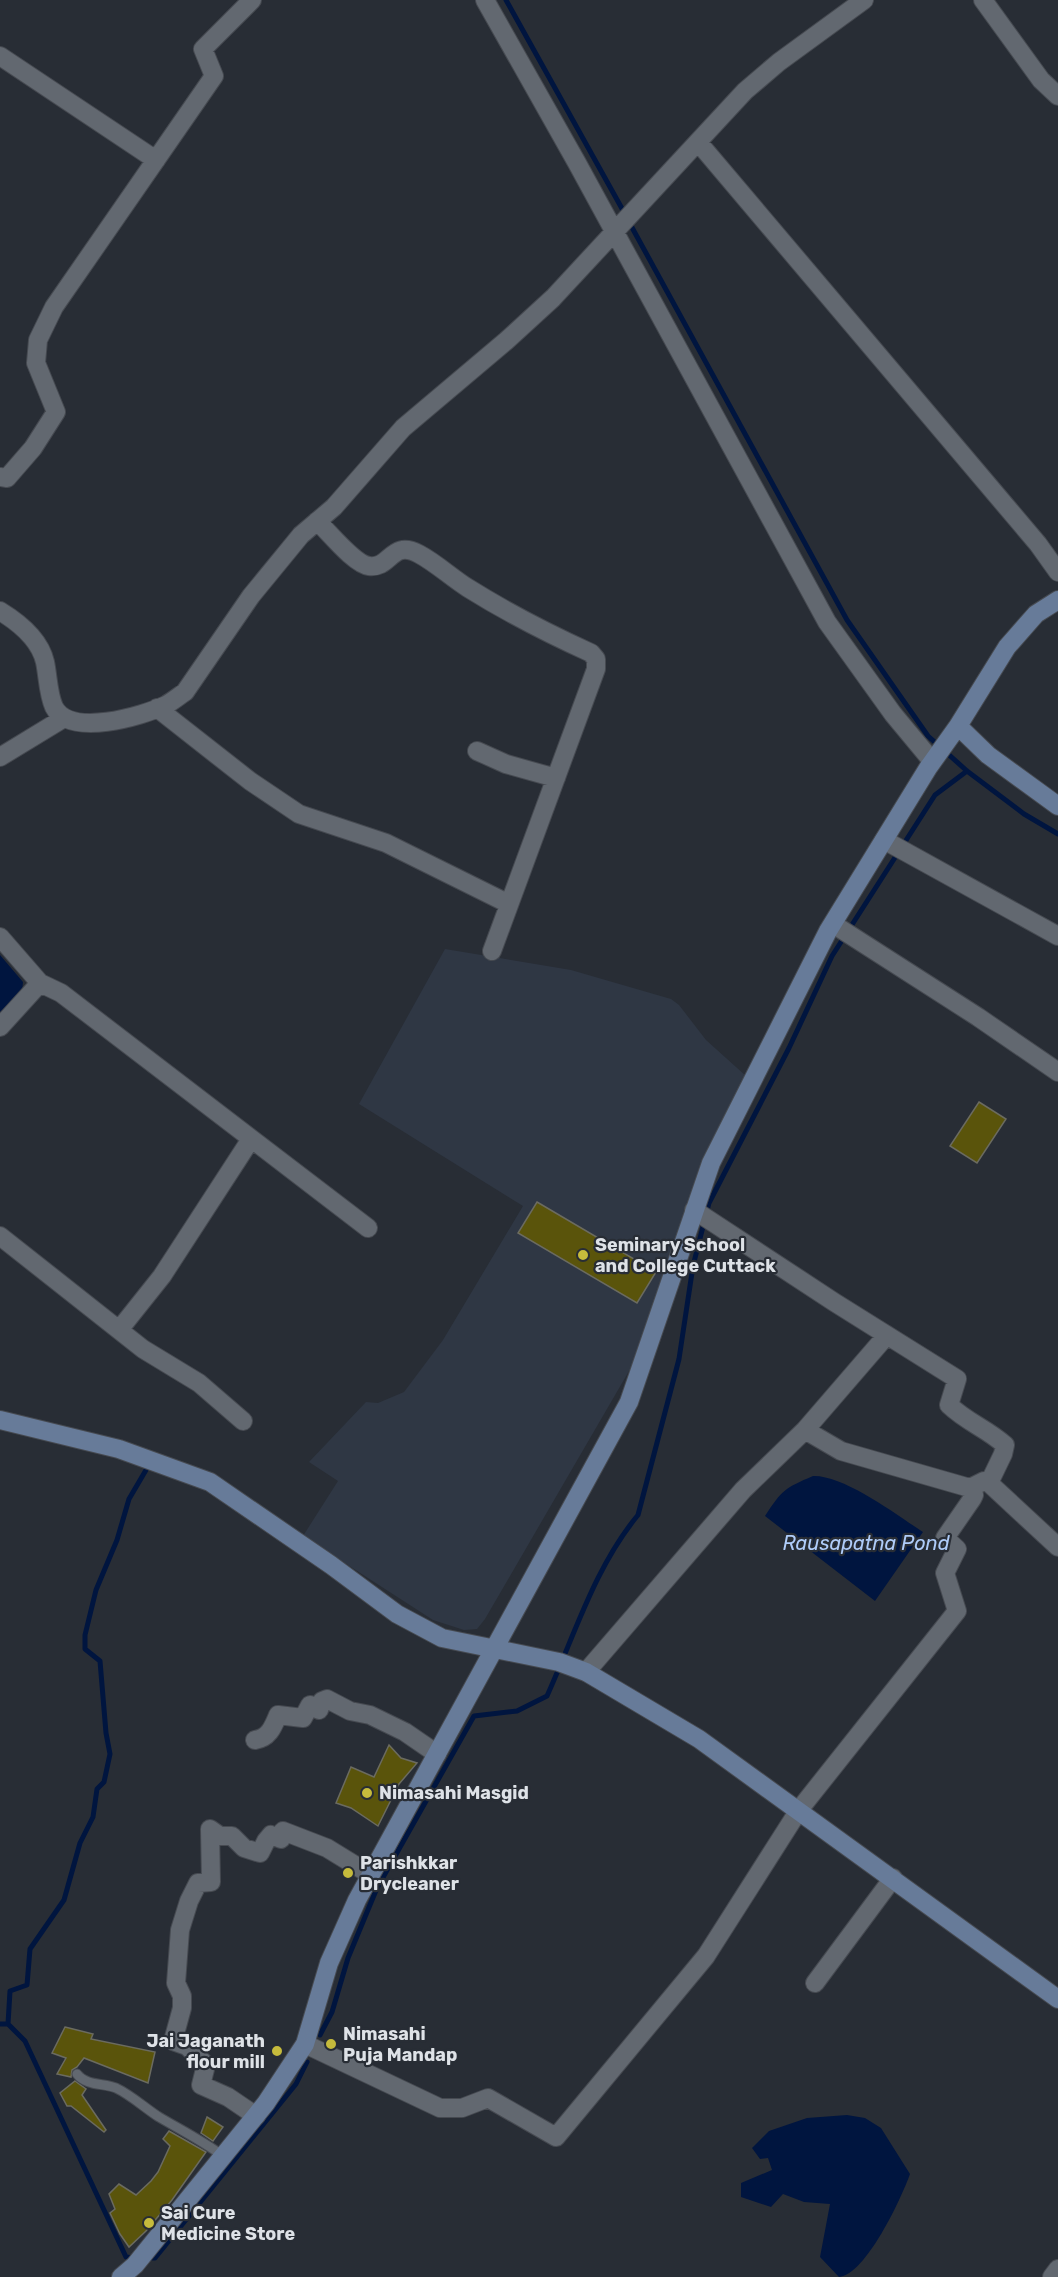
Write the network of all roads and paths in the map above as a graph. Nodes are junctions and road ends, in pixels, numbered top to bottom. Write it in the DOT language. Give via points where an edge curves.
graph roads {
  1 [pos="252,0"];
  2 [pos="486,0"];
  3 [pos="864,0"];
  4 [pos="983,0"];
  5 [pos="0,56"];
  6 [pos="1058,96"];
  7 [pos="698,142"];
  8 [pos="156,160"];
  9 [pos="616,231"];
  10 [pos="0,477"];
  11 [pos="317,521"];
  12 [pos="1058,572"];
  13 [pos="1058,600"];
  14 [pos="0,611"];
  15 [pos="158,708"];
  16 [pos="64,718"];
  17 [pos="957,728"];
  18 [pos="477,751"];
  19 [pos="0,757"];
  20 [pos="934,759"];
  21 [pos="556,778"];
  22 [pos="1058,806"];
  23 [pos="884,840"];
  24 [pos="509,904"];
  25 [pos="833,924"];
  26 [pos="1058,936"];
  27 [pos="0,937"];
  28 [pos="492,951"];
  29 [pos="40,983"];
  30 [pos="0,1027"];
  31 [pos="1058,1072"];
  32 [pos="251,1139"];
  33 [pos="694,1210"];
  34 [pos="368,1228"];
  35 [pos="0,1236"];
  36 [pos="119,1330"];
  37 [pos="887,1335"];
  38 [pos="0,1420"];
  39 [pos="243,1421"];
  40 [pos="805,1430"];
  41 [pos="989,1483"];
  42 [pos="970,1488"];
  43 [pos="1058,1547"];
  44 [pos="494,1650"];
  45 [pos="571,1667"];
  46 [pos="255,1740"];
  47 [pos="437,1754"];
  48 [pos="799,1810"];
  49 [pos="371,1875"];
  50 [pos="893,1878"];
  51 [pos="815,1983"];
  52 [pos="1058,1999"];
  53 [pos="305,2044"];
  54 [pos="77,2074"];
  55 [pos="256,2116"];
  56 [pos="224,2156"];
  57 [pos="1058,2269"];
  58 [pos="128,2271"];
  59 [pos="1052,2277"];
  1 -- 8 [label="street" via="203,49 214,76"];
  2 -- 9 [label="street"];
  3 -- 7 [label="street" via="745,91"];
  4 -- 6 [label="street" via="1041,80"];
  5 -- 8 [label="street"];
  7 -- 9 [label="street"];
  7 -- 12 [label="street"];
  8 -- 10 [label="street" via="54,307 38,340 36,363 56,412 33,448 7,478"];
  9 -- 11 [label="street" via="553,298 403,428 341,500"];
  9 -- 20 [label="street" via="827,622 893,714"];
  11 -- 15 [label="street" via="274,566 185,692"];
  11 -- 21 [label="street" via="363,563 380,564 398,550 420,554 506,611 591,653 596,669"];
  13 -- 17 [label="street" via="1036,614 1007,647"];
  14 -- 16 [label="street" via="29,635 44,658 54,707"];
  15 -- 16 [label="street" via="98,723"];
  15 -- 24 [label="street" via="250,781 299,814 386,843"];
  16 -- 19 [label="street"];
  17 -- 20 [label="street"];
  17 -- 22 [label="street"];
  18 -- 21 [label="street"];
  20 -- 23 [label="street"];
  21 -- 24 [label="street"];
  23 -- 25 [label="street"];
  23 -- 26 [label="street"];
  24 -- 28 [label="street"];
  25 -- 31 [label="street"];
  25 -- 33 [label="street" via="711,1163"];
  27 -- 29 [label="street"];
  29 -- 30 [label="street"];
  29 -- 32 [label="street" via="61,993"];
  32 -- 34 [label="street"];
  32 -- 36 [label="street" via="162,1276"];
  33 -- 37 [label="street"];
  33 -- 44 [label="street" via="629,1402"];
  35 -- 36 [label="street"];
  36 -- 39 [label="street" via="198,1383"];
  37 -- 40 [label="street"];
  37 -- 41 [label="street" via="957,1379 949,1405 1005,1445"];
  38 -- 44 [label="street" via="119,1449 210,1482 397,1614 442,1638"];
  40 -- 42 [label="street" via="841,1451"];
  40 -- 45 [label="street"];
  41 -- 42 [label="street" via="984,1481"];
  41 -- 43 [label="street"];
  42 -- 48 [label="street" via="972,1499 945,1538 957,1549 945,1573 957,1611"];
  44 -- 45 [label="street"];
  44 -- 47 [label="street"];
  45 -- 48 [label="street" via="699,1739"];
  46 -- 47 [label="street" via="271,1731 278,1715 303,1718 310,1705 319,1710 327,1699 405,1732"];
  47 -- 49 [label="street"];
  48 -- 50 [label="street"];
  48 -- 53 [label="street" via="706,1956 556,2137 488,2098 462,2108 441,2108"];
  49 -- 53 [label="street" via="329,1963"];
  49 -- 55 [label="street" via="327,1848 283,1831 280,1839 271,1835 260,1853 210,1829 211,1882 198,1883 180,1930 176,1983 182,2008 173,2041 187,2046 206,2065 201,2085"];
  50 -- 51 [label="street"];
  50 -- 52 [label="street"];
  53 -- 55 [label="street"];
  54 -- 56 [label="lane" via="98,2085 115,2088"];
  55 -- 56 [label="street"];
  56 -- 58 [label="street"];
  57 -- 59 [label="street"];
}
